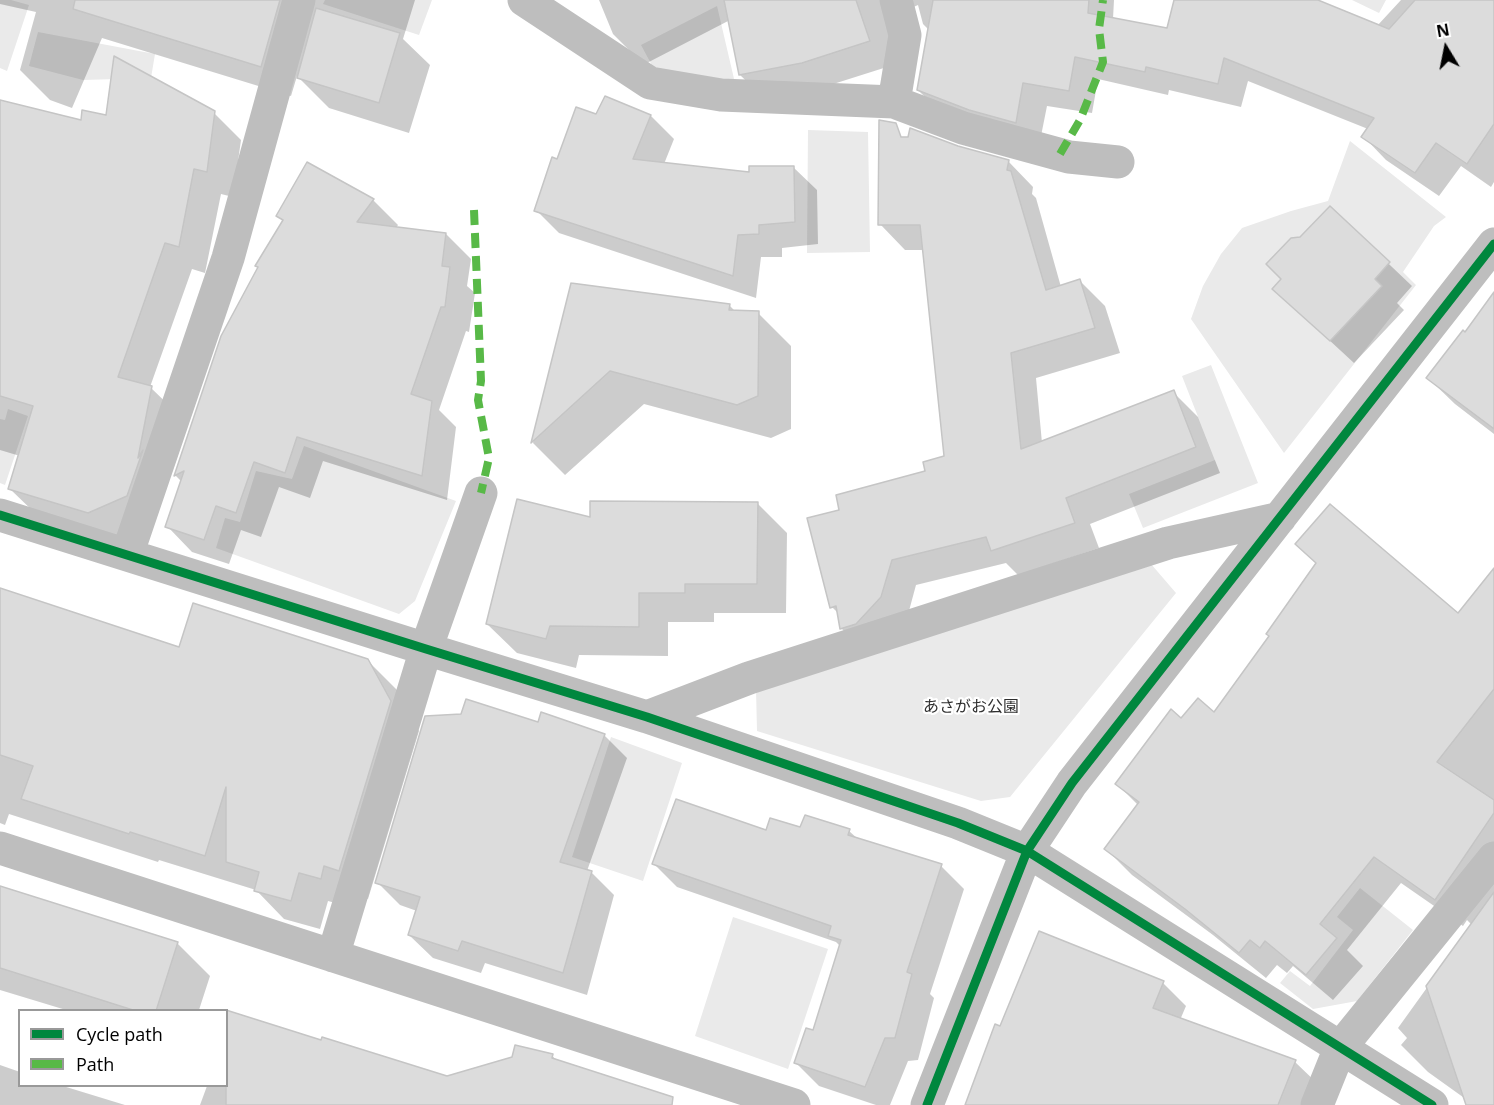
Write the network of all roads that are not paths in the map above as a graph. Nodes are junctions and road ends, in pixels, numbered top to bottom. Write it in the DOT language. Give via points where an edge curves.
graph roads {
  1 [pos="299,0"];
  2 [pos="524,0"];
  3 [pos="896,0"];
  4 [pos="894,102"];
  5 [pos="1118,162"];
  6 [pos="1494,244"];
  7 [pos="481,493"];
  8 [pos="0,515"];
  9 [pos="1280,518"];
  10 [pos="127,555"];
  11 [pos="426,649"];
  12 [pos="647,717"];
  13 [pos="0,848"];
  14 [pos="1027,851"];
  15 [pos="1494,858"];
  16 [pos="333,956"];
  17 [pos="1340,1048"];
  18 [pos="794,1105"];
  19 [pos="927,1105"];
  20 [pos="1317,1105"];
  21 [pos="1432,1105"];
  1 -- 10 [label="street" via="228,258"];
  2 -- 4 [label="street" via="650,83 721,95"];
  3 -- 4 [label="street" via="905,35"];
  4 -- 5 [label="street" via="963,128 1069,157"];
  6 -- 9 [label="street"];
  7 -- 11 [label="street"];
  8 -- 10 [label="street"];
  9 -- 12 [label="street" via="1168,543 748,678"];
  9 -- 14 [label="street" via="1072,783"];
  10 -- 11 [label="street"];
  11 -- 12 [label="street"];
  11 -- 16 [label="street"];
  12 -- 14 [label="street" via="958,823"];
  13 -- 16 [label="street"];
  14 -- 17 [label="street"];
  14 -- 19 [label="street"];
  15 -- 17 [label="street"];
  16 -- 18 [label="street"];
  17 -- 20 [label="street"];
  17 -- 21 [label="street"];
}
